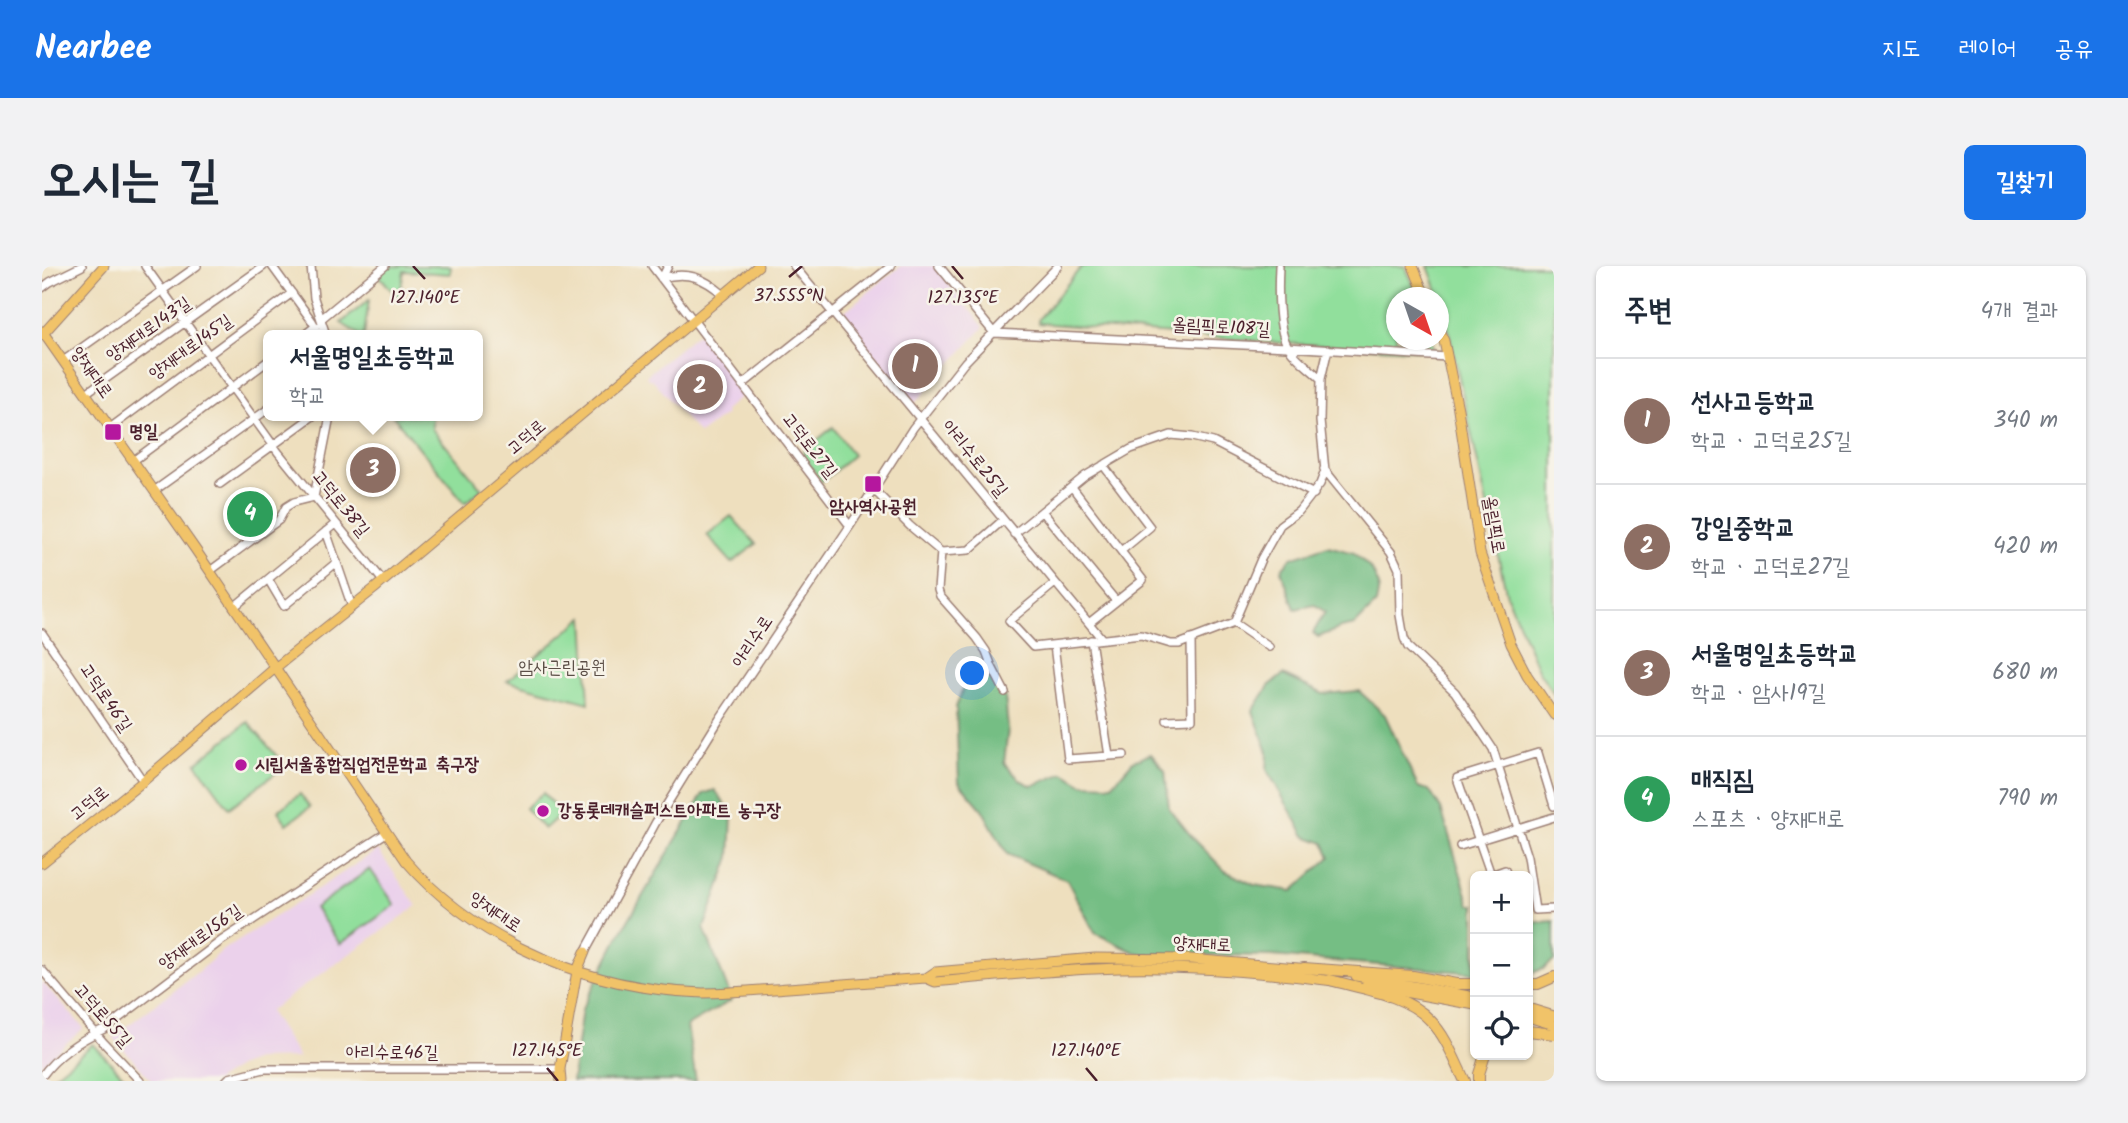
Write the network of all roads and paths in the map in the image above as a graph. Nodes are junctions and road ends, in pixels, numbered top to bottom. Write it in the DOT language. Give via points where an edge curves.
graph roads {
  1 [pos="84,266"];
  2 [pos="104,266"];
  3 [pos="145,266"];
  4 [pos="197,266"];
  5 [pos="264,266"];
  6 [pos="272,266"];
  7 [pos="311,266"];
  8 [pos="385,266"];
  9 [pos="652,266"];
  10 [pos="668,266"];
  11 [pos="758,266"];
  12 [pos="794,266"];
  13 [pos="891,266"];
  14 [pos="939,266"];
  15 [pos="1058,266"];
  16 [pos="1279,266"];
  17 [pos="1413,266"];
  18 [pos="94,275"];
  19 [pos="661,278"];
  20 [pos="1422,287"];
  21 [pos="42,288"];
  22 [pos="163,291"];
  23 [pos="292,293"];
  24 [pos="724,295"];
  25 [pos="834,314"];
  26 [pos="321,319"];
  27 [pos="693,320"];
  28 [pos="186,324"];
  29 [pos="316,326"];
  30 [pos="310,330"];
  31 [pos="318,330"];
  32 [pos="324,330"];
  33 [pos="43,333"];
  34 [pos="994,333"];
  35 [pos="1287,347"];
  36 [pos="1328,349"];
  37 [pos="1445,350"];
  38 [pos="208,355"];
  39 [pos="1447,357"];
  40 [pos="63,361"];
  41 [pos="263,365"];
  42 [pos="1321,379"];
  43 [pos="742,385"];
  44 [pos="232,388"];
  45 [pos="86,393"];
  46 [pos="263,413"];
  47 [pos="254,419"];
  48 [pos="920,419"];
  49 [pos="306,421"];
  50 [pos="329,421"];
  51 [pos="110,428"];
  52 [pos="273,445"];
  53 [pos="133,461"];
  54 [pos="1103,465"];
  55 [pos="1324,469"];
  56 [pos="220,484"];
  57 [pos="1072,487"];
  58 [pos="873,489"];
  59 [pos="154,491"];
  60 [pos="1314,494"];
  61 [pos="314,498"];
  62 [pos="1042,511"];
  63 [pos="1003,520"];
  64 [pos="335,524"];
  65 [pos="850,526"];
  66 [pos="326,531"];
  67 [pos="1014,534"];
  68 [pos="1121,551"];
  69 [pos="941,552"];
  70 [pos="337,562"];
  71 [pos="210,571"];
  72 [pos="268,579"];
  73 [pos="383,581"];
  74 [pos="1055,583"];
  75 [pos="1116,601"];
  76 [pos="234,607"];
  77 [pos="352,607"];
  78 [pos="1089,623"];
  79 [pos="1234,623"];
  80 [pos="42,633"];
  81 [pos="1102,639"];
  82 [pos="1191,639"];
  83 [pos="1091,640"];
  84 [pos="1054,645"];
  85 [pos="1269,648"];
  86 [pos="275,668"];
  87 [pos="1005,692"];
  88 [pos="1554,715"];
  89 [pos="1167,720"];
  90 [pos="1124,755"];
  91 [pos="1109,756"];
  92 [pos="1498,765"];
  93 [pos="143,781"];
  94 [pos="1554,806"];
  95 [pos="1554,817"];
  96 [pos="1518,828"];
  97 [pos="386,833"];
  98 [pos="1479,841"];
  99 [pos="1460,846"];
  100 [pos="42,863"];
  101 [pos="1490,871"];
  102 [pos="1528,871"];
  103 [pos="1533,901"];
  104 [pos="1554,909"];
  105 [pos="585,952"];
  106 [pos="1304,968"];
  107 [pos="42,971"];
  108 [pos="576,971"];
  109 [pos="1554,977"];
  110 [pos="926,978"];
  111 [pos="1330,980"];
  112 [pos="1470,984"];
  113 [pos="1533,984"];
  114 [pos="1470,996"];
  115 [pos="1470,1004"];
  116 [pos="1533,1010"];
  117 [pos="1554,1016"];
  118 [pos="1533,1019"];
  119 [pos="1554,1025"];
  120 [pos="1533,1032"];
  121 [pos="96,1033"];
  122 [pos="1554,1034"];
  123 [pos="1483,1060"];
  124 [pos="560,1069"];
  125 [pos="42,1076"];
  126 [pos="140,1081"];
  127 [pos="226,1081"];
  128 [pos="561,1081"];
  129 [pos="1465,1081"];
  130 [pos="1479,1081"];
  1 -- 18 [label="street"];
  1 -- 21 [label="street"];
  2 -- 18 [label="main road"];
  3 -- 22 [label="street, 고덕로38길"];
  4 -- 22 [label="street"];
  5 -- 28 [label="street, 양재대로143길"];
  6 -- 23 [label="street"];
  7 -- 26 [label="street"];
  8 -- 26 [label="street"];
  9 -- 19 [label="street, 고덕로27길"];
  10 -- 19 [label="street"];
  11 -- 24 [label="main road, 고덕로"];
  12 -- 25 [label="street, 아리수로25길"];
  13 -- 25 [label="street"];
  14 -- 34 [label="street"];
  15 -- 34 [label="street, 아리수로"];
  16 -- 35 [label="street" via="1280,318"];
  17 -- 20 [label="main road"];
  18 -- 33 [label="main road"];
  19 -- 24 [label="street" via="691,275"];
  19 -- 27 [label="street, 고덕로27길"];
  22 -- 28 [label="street, 고덕로38길"];
  22 -- 40 [label="street"];
  23 -- 29 [label="street"];
  23 -- 38 [label="street, 양재대로145길"];
  24 -- 27 [label="main road, 고덕로"];
  25 -- 43 [label="street"];
  25 -- 48 [label="street, 아리수로25길"];
  26 -- 32 [label="street"];
  27 -- 43 [label="street, 고덕로27길"];
  27 -- 73 [label="main road, 고덕로"];
  28 -- 38 [label="street, 고덕로38길"];
  28 -- 45 [label="street, 양재대로143길"];
  29 -- 30 [label="street"];
  29 -- 31 [label="street"];
  33 -- 40 [label="main road, 양재대로"];
  34 -- 35 [label="street, 올림픽로108길"];
  34 -- 48 [label="street, 아리수로"];
  35 -- 36 [label="street, 올림픽로108길"];
  35 -- 42 [label="street"];
  36 -- 39 [label="street, 올림픽로108길"];
  36 -- 42 [label="street"];
  37 -- 39 [label="main road, 올림픽로"];
  38 -- 44 [label="street, 고덕로38길"];
  38 -- 51 [label="street, 양재대로145길"];
  39 -- 88 [label="main road, 올림픽로" via="1479,553 1511,645"];
  40 -- 45 [label="main road, 양재대로"];
  41 -- 44 [label="street"];
  42 -- 55 [label="street"];
  43 -- 65 [label="street, 고덕로27길"];
  44 -- 47 [label="street, 고덕로38길"];
  44 -- 53 [label="street"];
  45 -- 51 [label="main road, 양재대로"];
  46 -- 47 [label="street"];
  47 -- 52 [label="street, 고덕로38길"];
  47 -- 59 [label="street"];
  48 -- 58 [label="street, 아리수로"];
  48 -- 63 [label="street, 아리수로25길"];
  49 -- 52 [label="street"];
  50 -- 61 [label="street"];
  51 -- 53 [label="main road, 양재대로"];
  52 -- 56 [label="street"];
  52 -- 61 [label="street, 고덕로38길"];
  53 -- 59 [label="main road, 양재대로"];
  54 -- 57 [label="street"];
  54 -- 60 [label="street" via="1171,435 1192,437 1213,442"];
  54 -- 68 [label="street" via="1150,527"];
  55 -- 60 [label="street"];
  55 -- 92 [label="street" via="1391,552 1399,569 1400,615 1408,647 1455,692 1493,749"];
  57 -- 62 [label="street"];
  57 -- 68 [label="street"];
  58 -- 65 [label="street, 아리수로"];
  58 -- 69 [label="street"];
  59 -- 71 [label="main road, 양재대로"];
  60 -- 79 [label="street" via="1280,525"];
  61 -- 64 [label="street, 고덕로38길"];
  61 -- 71 [label="street" via="286,507 279,520"];
  62 -- 67 [label="street"];
  62 -- 75 [label="street"];
  63 -- 67 [label="street, 아리수로25길"];
  63 -- 69 [label="street, 아리수로25길" via="969,551"];
  64 -- 66 [label="street"];
  64 -- 73 [label="street, 고덕로38길"];
  65 -- 105 [label="street, 아리수로" via="719,720 656,822"];
  66 -- 70 [label="street"];
  66 -- 72 [label="street"];
  67 -- 74 [label="street, 아리수로25길"];
  68 -- 75 [label="street" via="1143,580"];
  69 -- 87 [label="street" via="940,596 986,651"];
  70 -- 72 [label="street" via="284,606"];
  70 -- 77 [label="street"];
  71 -- 76 [label="main road, 양재대로"];
  72 -- 76 [label="street"];
  73 -- 77 [label="main road, 고덕로"];
  74 -- 78 [label="street, 아리수로25길"];
  74 -- 84 [label="street" via="1010,621 1033,647"];
  75 -- 78 [label="street"];
  76 -- 86 [label="main road, 양재대로"];
  77 -- 86 [label="main road, 고덕로"];
  78 -- 81 [label="street, 아리수로25길"];
  79 -- 82 [label="street"];
  79 -- 85 [label="street"];
  80 -- 93 [label="street, 고덕로46길"];
  81 -- 82 [label="street" via="1141,635 1179,644"];
  81 -- 83 [label="street"];
  82 -- 89 [label="street" via="1192,719"];
  83 -- 84 [label="street"];
  83 -- 91 [label="street"];
  84 -- 91 [label="street" via="1068,759"];
  86 -- 93 [label="main road, 고덕로"];
  86 -- 97 [label="main road, 양재대로"];
  90 -- 91 [label="street"];
  92 -- 94 [label="street" via="1538,753"];
  92 -- 96 [label="street"];
  92 -- 98 [label="street" via="1457,778"];
  93 -- 100 [label="main road, 고덕로"];
  95 -- 96 [label="street"];
  96 -- 98 [label="street"];
  96 -- 102 [label="street"];
  97 -- 108 [label="main road, 양재대로" via="424,881 471,918 513,945"];
  97 -- 121 [label="street, 양재대로156길" via="220,941"];
  98 -- 99 [label="street"];
  98 -- 101 [label="street"];
  103 -- 104 [label="street" via="1535,909"];
  105 -- 108 [label="main road, 아리수로"];
  106 -- 110 [label="main road, 양재대로" via="1190,959 1095,958 935,972"];
  106 -- 112 [label="highway"];
  106 -- 114 [label="main road, 양재대로"];
  107 -- 121 [label="street, 고덕로55길"];
  108 -- 110 [label="main road, 양재대로" via="640,987 703,993"];
  108 -- 124 [label="main road, 아리수로"];
  109 -- 113 [label="highway"];
  110 -- 111 [label="main road, 양재대로" via="935,982 1143,968"];
  111 -- 115 [label="main road, 양재대로"];
  111 -- 129 [label="highway" via="1402,1000 1422,1013 1443,1037"];
  116 -- 117 [label="main road"];
  118 -- 119 [label="main road"];
  120 -- 122 [label="highway"];
  121 -- 125 [label="street, 양재대로156길" via="50,1065"];
  121 -- 126 [label="street, 고덕로55길"];
  123 -- 130 [label="highway"];
  124 -- 127 [label="street, 아리수로46길" via="264,1069"];
  124 -- 128 [label="main road, 아리수로"];
}
